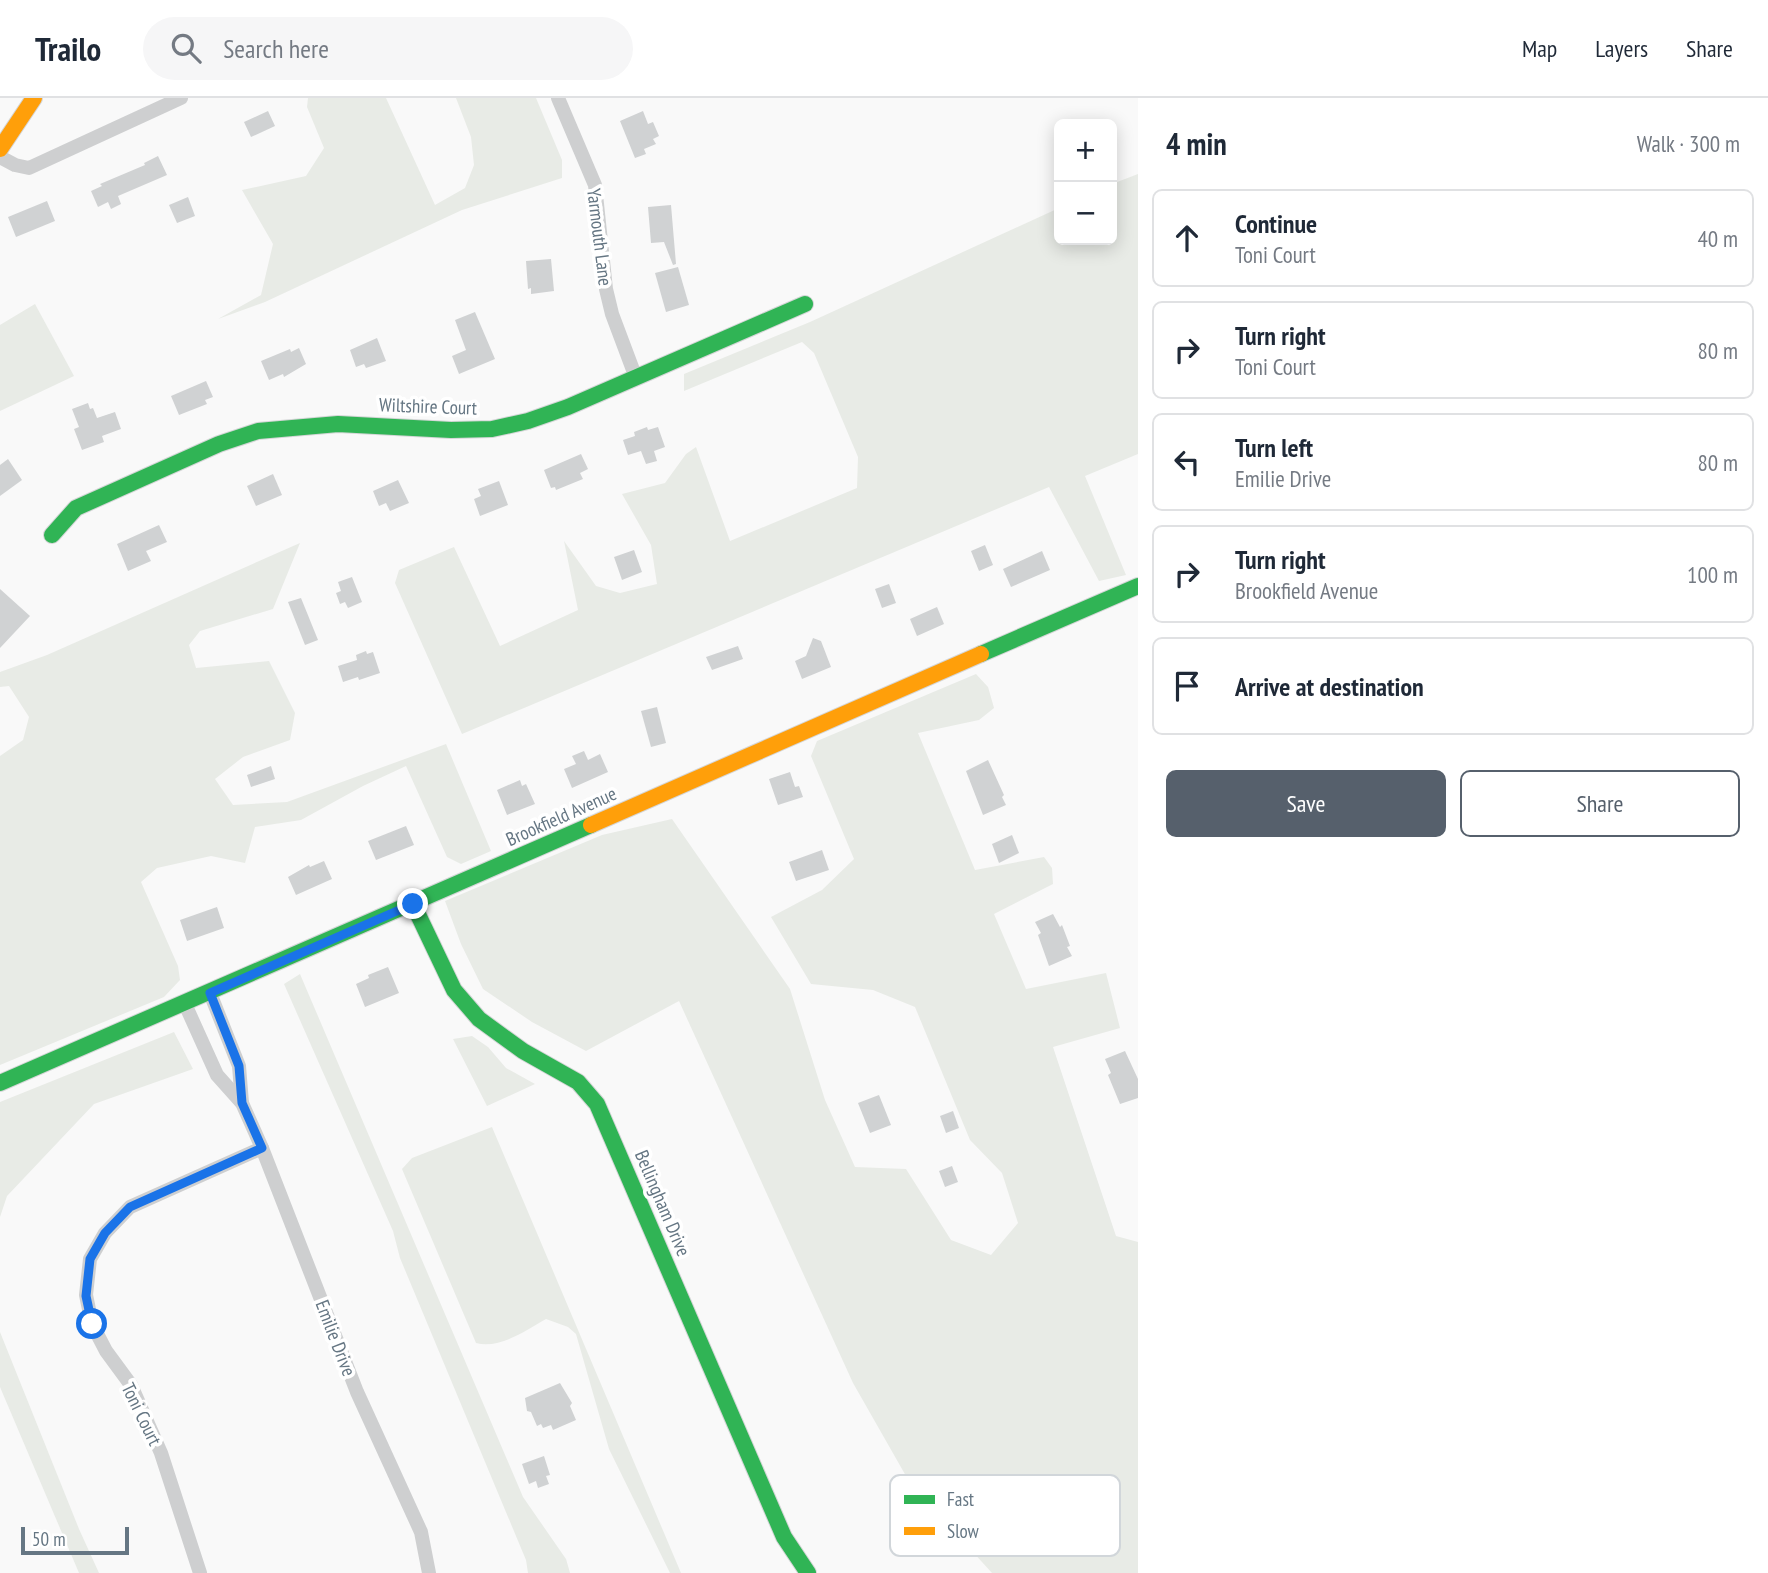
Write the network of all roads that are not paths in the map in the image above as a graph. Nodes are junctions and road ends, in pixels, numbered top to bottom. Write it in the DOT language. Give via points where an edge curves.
graph roads {
  1 [pos="34,98"];
  2 [pos="181,98"];
  3 [pos="558,98"];
  4 [pos="0,149"];
  5 [pos="0,157"];
  6 [pos="805,304"];
  7 [pos="636,378"];
  8 [pos="52,535"];
  9 [pos="1138,586"];
  10 [pos="413,904"];
  11 [pos="210,993"];
  12 [pos="185,1004"];
  13 [pos="235,1056"];
  14 [pos="213,1066"];
  15 [pos="0,1083"];
  16 [pos="242,1103"];
  17 [pos="262,1148"];
  18 [pos="200,1573"];
  19 [pos="429,1573"];
  20 [pos="808,1573"];
  1 -- 4 [label="street"];
  2 -- 5 [label="street" via="29,168"];
  3 -- 7 [label="street, Yarmouth Lane" via="595,186 612,314"];
  6 -- 7 [label="street, Wiltshire Court"];
  7 -- 8 [label="street, Wiltshire Court" via="568,407 492,429 338,424 258,431 76,508"];
  9 -- 10 [label="street, Brookfield Avenue"];
  10 -- 11 [label="street, Brookfield Avenue"];
  10 -- 20 [label="street, Bellingham Drive" via="454,990 479,1019 578,1082 597,1104 784,1537"];
  11 -- 12 [label="street, Brookfield Avenue"];
  11 -- 13 [label="street, Emilie Drive"];
  12 -- 14 [label="street, Emilie Drive"];
  12 -- 15 [label="street, Brookfield Avenue"];
  13 -- 14 [label="street"];
  13 -- 16 [label="street, Emilie Drive"];
  14 -- 16 [label="street, Emilie Drive"];
  16 -- 17 [label="street, Emilie Drive"];
  17 -- 18 [label="street, Toni Court" via="130,1207 105,1233 90,1259 86,1296 92,1324 131,1385 161,1453"];
  17 -- 19 [label="street, Emilie Drive" via="357,1392 421,1532"];
}
